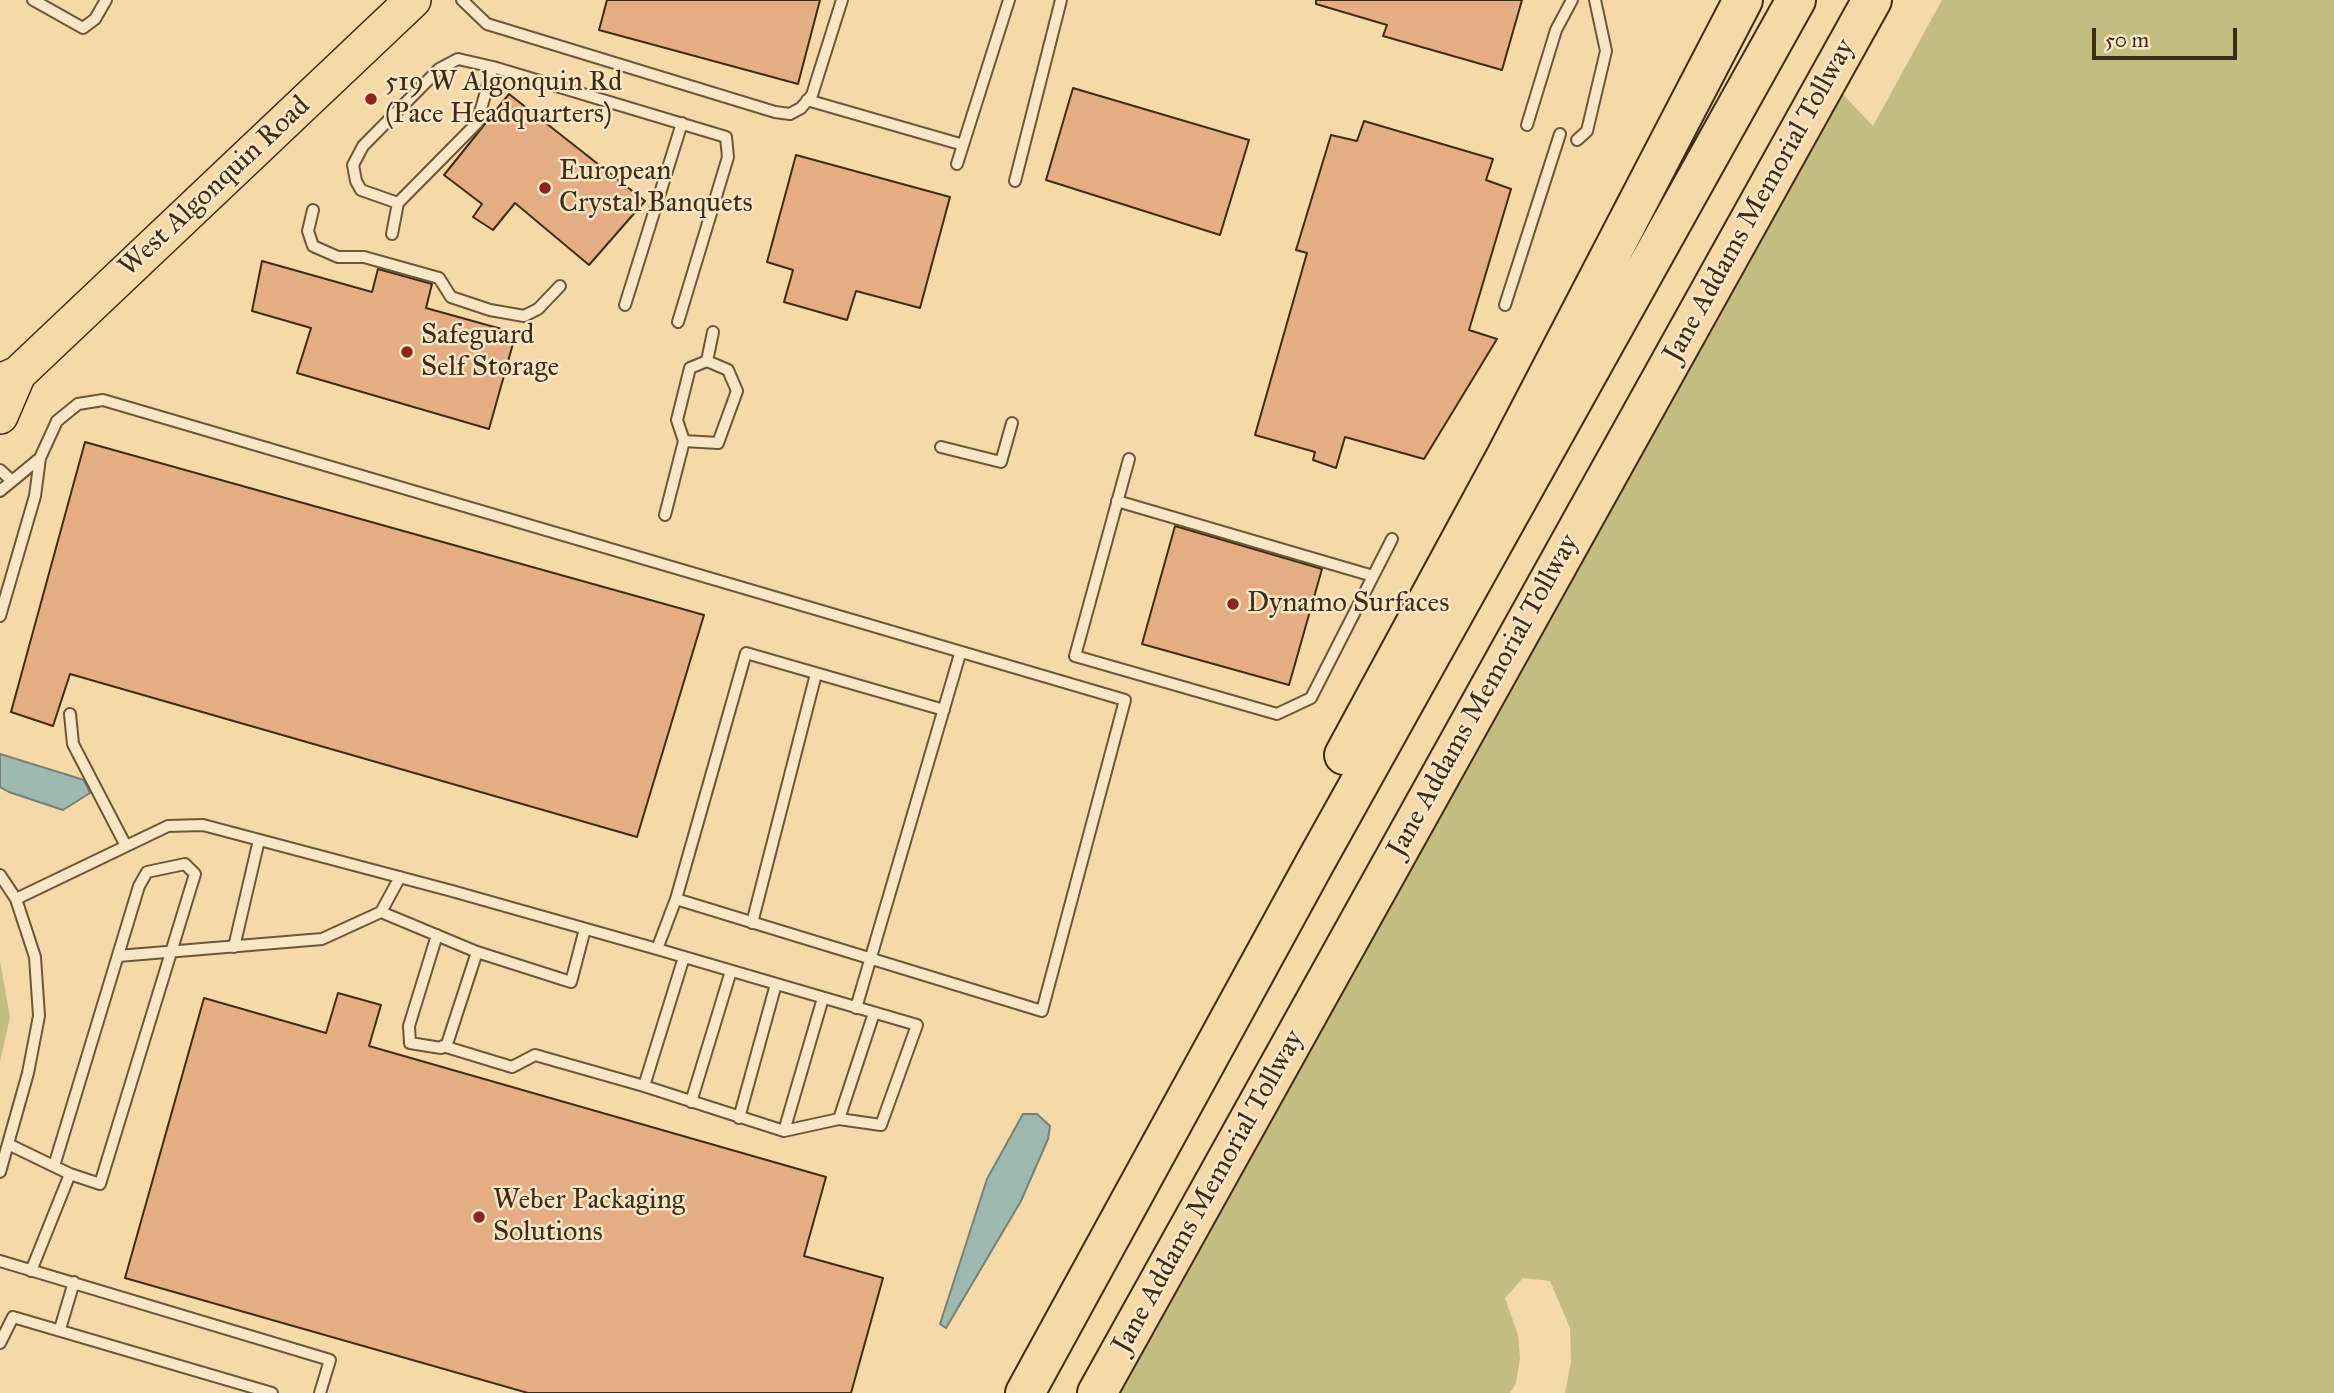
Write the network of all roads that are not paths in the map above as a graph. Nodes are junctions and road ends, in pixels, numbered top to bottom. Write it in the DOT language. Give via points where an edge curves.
graph roads {
  1 [pos="34,0"];
  2 [pos="106,0"];
  3 [pos="413,0"];
  4 [pos="462,0"];
  5 [pos="842,0"];
  6 [pos="1009,0"];
  7 [pos="1061,0"];
  8 [pos="1572,0"];
  9 [pos="1595,0"];
  10 [pos="1744,0"];
  11 [pos="1796,0"];
  12 [pos="1872,0"];
  13 [pos="494,67"];
  14 [pos="807,100"];
  15 [pos="682,124"];
  16 [pos="1527,125"];
  17 [pos="1560,134"];
  18 [pos="1577,139"];
  19 [pos="960,144"];
  20 [pos="957,164"];
  21 [pos="1015,181"];
  22 [pos="398,202"];
  23 [pos="313,210"];
  24 [pos="392,234"];
  25 [pos="560,286"];
  26 [pos="625,305"];
  27 [pos="1505,305"];
  28 [pos="678,321"];
  29 [pos="713,332"];
  30 [pos="707,361"];
  31 [pos="9,378"];
  32 [pos="0,416"];
  33 [pos="1012,423"];
  34 [pos="684,441"];
  35 [pos="941,447"];
  36 [pos="40,458"];
  37 [pos="1129,459"];
  38 [pos="0,470"];
  39 [pos="12,481"];
  40 [pos="0,491"];
  41 [pos="1117,501"];
  42 [pos="665,515"];
  43 [pos="1392,539"];
  44 [pos="1373,576"];
  45 [pos="0,616"];
  46 [pos="960,654"];
  47 [pos="816,674"];
  48 [pos="944,710"];
  49 [pos="70,714"];
  50 [pos="259,839"];
  51 [pos="126,846"];
  52 [pos="1316,861"];
  53 [pos="0,874"];
  54 [pos="400,877"];
  55 [pos="16,898"];
  56 [pos="676,899"];
  57 [pos="381,912"];
  58 [pos="752,923"];
  59 [pos="585,929"];
  60 [pos="437,935"];
  61 [pos="234,947"];
  62 [pos="657,949"];
  63 [pos="172,951"];
  64 [pos="477,952"];
  65 [pos="117,956"];
  66 [pos="684,957"];
  67 [pos="871,961"];
  68 [pos="731,971"];
  69 [pos="776,984"];
  70 [pos="822,998"];
  71 [pos="856,1008"];
  72 [pos="874,1013"];
  73 [pos="443,1046"];
  74 [pos="644,1086"];
  75 [pos="691,1102"];
  76 [pos="740,1118"];
  77 [pos="839,1119"];
  78 [pos="784,1131"];
  79 [pos="8,1144"];
  80 [pos="54,1166"];
  81 [pos="0,1172"];
  82 [pos="70,1174"];
  83 [pos="0,1261"];
  84 [pos="31,1271"];
  85 [pos="74,1282"];
  86 [pos="60,1329"];
  87 [pos="0,1343"];
  88 [pos="272,1393"];
  89 [pos="320,1393"];
  90 [pos="1025,1393"];
  91 [pos="1097,1393"];
  1 -- 2 [label="lane" via="83,28 95,19"];
  3 -- 31 [label="main road, West Algonquin Road"];
  4 -- 14 [label="lane" via="487,24 775,112 790,114"];
  5 -- 14 [label="lane"];
  6 -- 19 [label="lane"];
  7 -- 21 [label="lane"];
  8 -- 16 [label="lane" via="1556,30"];
  9 -- 18 [label="lane" via="1606,51 1587,131"];
  10 -- 52 [label="highway" via="1327,787"];
  11 -- 52 [label="highway"];
  12 -- 91 [label="highway, Jane Addams Memorial Tollway"];
  13 -- 15 [label="lane"];
  13 -- 22 [label="lane" via="477,123"];
  13 -- 22 [label="lane" via="458,59 439,69 363,146 353,165 361,190"];
  14 -- 19 [label="lane"];
  15 -- 26 [label="lane"];
  15 -- 28 [label="lane" via="726,137 728,156"];
  17 -- 27 [label="lane"];
  19 -- 20 [label="lane"];
  22 -- 24 [label="lane"];
  23 -- 25 [label="lane" via="308,231 313,246 338,257 364,257 439,278 451,297 490,310 524,316 538,309"];
  29 -- 30 [label="lane"];
  30 -- 34 [label="lane" via="690,368 677,420"];
  30 -- 34 [label="lane" via="728,370 737,391 718,443"];
  31 -- 32 [label="main road, West Algonquin Road"];
  33 -- 35 [label="lane" via="1001,462"];
  34 -- 42 [label="lane"];
  36 -- 39 [label="lane"];
  36 -- 45 [label="lane" via="35,496"];
  36 -- 46 [label="lane" via="57,421 78,404 103,400"];
  37 -- 41 [label="lane"];
  38 -- 39 [label="lane"];
  39 -- 40 [label="lane"];
  41 -- 44 [label="lane"];
  41 -- 44 [label="lane" via="1075,656 1278,714 1311,698"];
  43 -- 44 [label="lane"];
  46 -- 48 [label="lane"];
  46 -- 67 [label="lane" via="1125,699 1042,1010"];
  47 -- 48 [label="lane"];
  47 -- 56 [label="lane" via="746,653"];
  47 -- 58 [label="lane"];
  48 -- 67 [label="lane"];
  49 -- 51 [label="lane" via="73,744"];
  50 -- 51 [label="lane" via="202,825 168,826"];
  50 -- 54 [label="lane"];
  50 -- 61 [label="lane"];
  51 -- 55 [label="lane"];
  52 -- 90 [label="highway"];
  53 -- 55 [label="lane"];
  54 -- 57 [label="lane"];
  54 -- 59 [label="lane"];
  55 -- 79 [label="lane" via="35,957 39,1016"];
  56 -- 58 [label="lane"];
  56 -- 62 [label="lane"];
  57 -- 60 [label="lane"];
  57 -- 61 [label="lane" via="322,939"];
  58 -- 67 [label="lane"];
  59 -- 62 [label="lane"];
  59 -- 64 [label="lane" via="571,982"];
  60 -- 64 [label="lane"];
  60 -- 73 [label="lane" via="410,1026 410,1043"];
  61 -- 63 [label="lane"];
  62 -- 66 [label="lane"];
  63 -- 65 [label="lane"];
  63 -- 65 [label="lane" via="195,874 185,864 148,872 139,886"];
  63 -- 82 [label="lane" via="100,1184"];
  64 -- 73 [label="lane" via="452,1033"];
  65 -- 80 [label="lane"];
  66 -- 68 [label="lane"];
  66 -- 74 [label="lane"];
  67 -- 71 [label="lane"];
  68 -- 69 [label="lane"];
  68 -- 75 [label="lane"];
  69 -- 70 [label="lane"];
  69 -- 76 [label="lane"];
  70 -- 71 [label="lane"];
  70 -- 78 [label="lane"];
  71 -- 72 [label="lane"];
  72 -- 77 [label="lane"];
  72 -- 77 [label="lane" via="916,1026 881,1125"];
  73 -- 74 [label="lane" via="512,1067 535,1055"];
  74 -- 75 [label="lane"];
  75 -- 76 [label="lane"];
  76 -- 78 [label="lane"];
  77 -- 78 [label="lane"];
  79 -- 80 [label="lane"];
  79 -- 81 [label="lane"];
  80 -- 82 [label="lane"];
  82 -- 84 [label="lane"];
  83 -- 84 [label="lane"];
  84 -- 85 [label="lane"];
  85 -- 86 [label="lane"];
  85 -- 89 [label="lane" via="330,1360"];
  86 -- 87 [label="lane" via="13,1317"];
  86 -- 88 [label="lane"];
}
